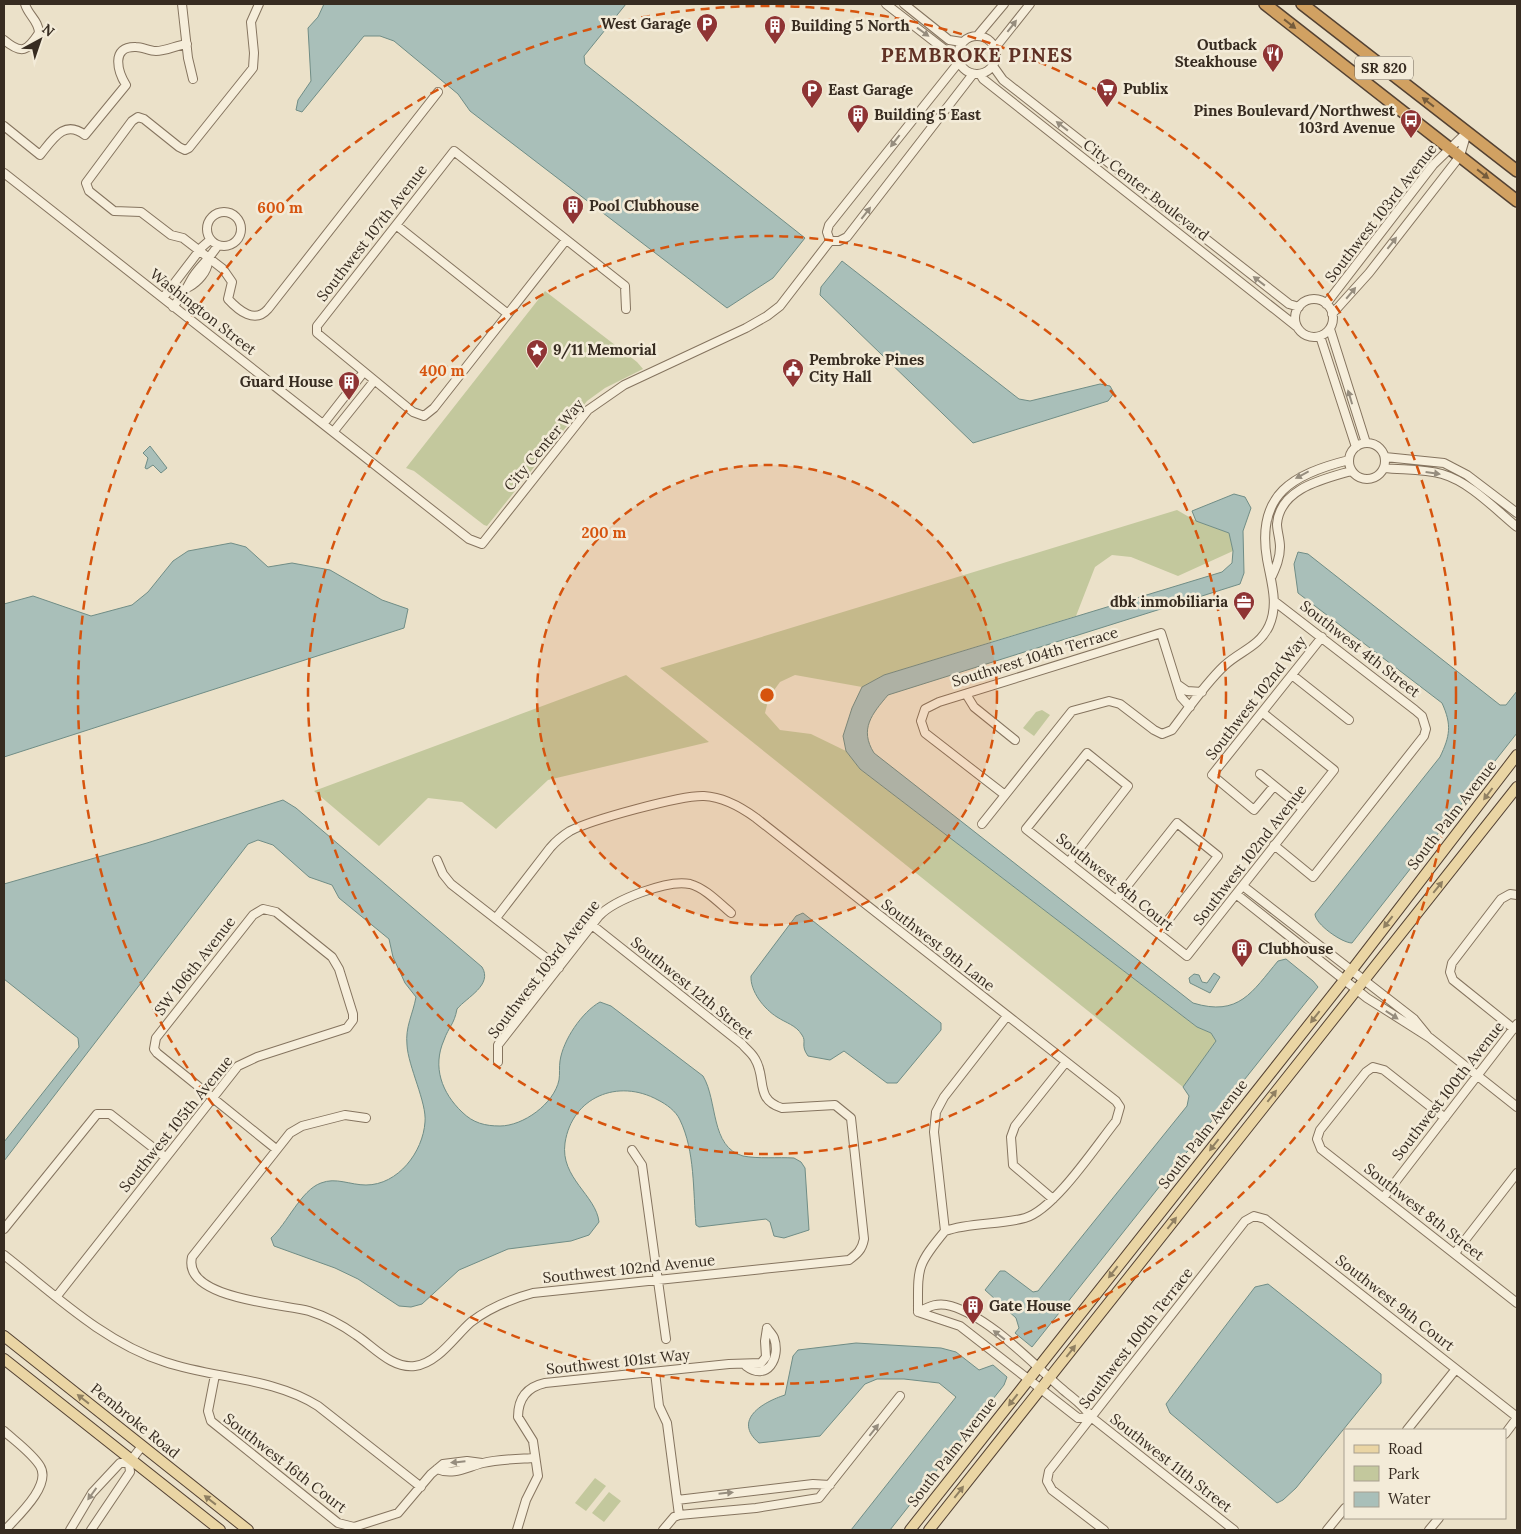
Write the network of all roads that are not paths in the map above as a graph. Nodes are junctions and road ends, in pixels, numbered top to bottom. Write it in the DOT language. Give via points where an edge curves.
graph roads {
  1 [pos="25,4"];
  2 [pos="182,4"];
  3 [pos="259,4"];
  4 [pos="886,4"];
  5 [pos="904,4"];
  6 [pos="1004,4"];
  7 [pos="1030,4"];
  8 [pos="1265,4"];
  9 [pos="1302,4"];
  10 [pos="978,36"];
  11 [pos="4,40"];
  12 [pos="962,42"];
  13 [pos="187,44"];
  14 [pos="995,48"];
  15 [pos="958,61"];
  16 [pos="993,66"];
  17 [pos="977,74"];
  18 [pos="193,79"];
  19 [pos="438,92"];
  20 [pos="4,126"];
  21 [pos="1467,132"];
  22 [pos="1449,147"];
  23 [pos="1460,156"];
  24 [pos="1517,171"];
  25 [pos="4,173"];
  26 [pos="1143,190"];
  27 [pos="1136,199"];
  28 [pos="1517,201"];
  29 [pos="396,225"];
  30 [pos="210,240"];
  31 [pos="566,240"];
  32 [pos="830,241"];
  33 [pos="218,245"];
  34 [pos="206,256"];
  35 [pos="182,273"];
  36 [pos="190,283"];
  37 [pos="163,298"];
  38 [pos="1326,304"];
  39 [pos="174,307"];
  40 [pos="1299,307"];
  41 [pos="626,309"];
  42 [pos="508,314"];
  43 [pos="1332,314"];
  44 [pos="1296,326"];
  45 [pos="1330,328"];
  46 [pos="1320,336"];
  47 [pos="363,373"];
  48 [pos="374,381"];
  49 [pos="348,392"];
  50 [pos="358,400"];
  51 [pos="324,423"];
  52 [pos="334,432"];
  53 [pos="1366,443"];
  54 [pos="1356,447"];
  55 [pos="1385,457"];
  56 [pos="1348,460"];
  57 [pos="1384,468"];
  58 [pos="1351,471"];
  59 [pos="1517,513"];
  60 [pos="1517,527"];
  61 [pos="482,544"];
  62 [pos="1272,576"];
  63 [pos="1274,601"];
  64 [pos="1322,637"];
  65 [pos="1292,675"];
  66 [pos="1177,684"];
  67 [pos="1202,692"];
  68 [pos="966,694"];
  69 [pos="1190,707"];
  70 [pos="1263,713"];
  71 [pos="1349,720"];
  72 [pos="1015,740"];
  73 [pos="1517,755"];
  74 [pos="1260,774"];
  75 [pos="1274,786"];
  76 [pos="1517,787"];
  77 [pos="1005,796"];
  78 [pos="1303,809"];
  79 [pos="982,824"];
  80 [pos="1274,845"];
  81 [pos="437,860"];
  82 [pos="1069,862"];
  83 [pos="1243,886"];
  84 [pos="1236,894"];
  85 [pos="1514,895"];
  86 [pos="1116,900"];
  87 [pos="1262,901"];
  88 [pos="1256,909"];
  89 [pos="731,913"];
  90 [pos="496,918"];
  91 [pos="1291,923"];
  92 [pos="592,925"];
  93 [pos="1285,932"];
  94 [pos="1158,933"];
  95 [pos="1187,956"];
  96 [pos="559,968"];
  97 [pos="1351,970"];
  98 [pos="1345,979"];
  99 [pos="1360,984"];
  100 [pos="1007,1016"];
  101 [pos="353,1020"];
  102 [pos="1516,1026"];
  103 [pos="1430,1038"];
  104 [pos="498,1062"];
  105 [pos="1066,1062"];
  106 [pos="1478,1075"];
  107 [pos="213,1098"];
  108 [pos="1517,1107"];
  109 [pos="366,1118"];
  110 [pos="1445,1118"];
  111 [pos="276,1149"];
  112 [pos="632,1150"];
  113 [pos="165,1157"];
  114 [pos="1517,1173"];
  115 [pos="1383,1198"];
  116 [pos="1053,1199"];
  117 [pos="1254,1216"];
  118 [pos="4,1229"];
  119 [pos="945,1231"];
  120 [pos="862,1248"];
  121 [pos="1455,1253"];
  122 [pos="4,1255"];
  123 [pos="658,1279"];
  124 [pos="57,1296"];
  125 [pos="1517,1303"];
  126 [pos="918,1312"];
  127 [pos="967,1312"];
  128 [pos="960,1326"];
  129 [pos="4,1336"];
  130 [pos="666,1338"];
  131 [pos="4,1358"];
  132 [pos="744,1364"];
  133 [pos="1039,1366"];
  134 [pos="1456,1369"];
  135 [pos="655,1372"];
  136 [pos="215,1375"];
  137 [pos="1050,1377"];
  138 [pos="1028,1380"];
  139 [pos="1041,1389"];
  140 [pos="900,1396"];
  141 [pos="1091,1417"];
  142 [pos="1517,1417"];
  143 [pos="1408,1429"];
  144 [pos="4,1431"];
  145 [pos="1506,1433"];
  146 [pos="142,1446"];
  147 [pos="535,1458"];
  148 [pos="130,1461"];
  149 [pos="830,1485"];
  150 [pos="421,1486"];
  151 [pos="677,1500"];
  152 [pos="1344,1509"];
  153 [pos="679,1515"];
  154 [pos="1438,1519"];
  155 [pos="5,1529"];
  156 [pos="70,1530"];
  157 [pos="91,1530"];
  158 [pos="220,1530"];
  159 [pos="248,1530"];
  160 [pos="516,1530"];
  161 [pos="663,1530"];
  162 [pos="910,1530"];
  163 [pos="929,1530"];
  164 [pos="1104,1530"];
  165 [pos="1234,1530"];
  166 [pos="1327,1530"];
  167 [pos="1429,1530"];
  1 -- 11 [label="street" via="37,22 39,33 30,46 22,50"];
  2 -- 13 [label="street"];
  3 -- 34 [label="street" via="251,22 253,68 188,148 179,147 138,117 86,183 88,191 114,211 141,212"];
  4 -- 15 [label="street, one-way"];
  5 -- 12 [label="street" via="944,36 954,42"];
  6 -- 10 [label="street"];
  14 -- 7 [label="street, one-way"];
  8 -- 22 [label="highway, SR 820, one-way"];
  21 -- 9 [label="highway, SR 820, one-way"];
  10 -- 12 [label="street"];
  10 -- 14 [label="street" via="986,38"];
  12 -- 15 [label="street"];
  13 -- 18 [label="street"];
  13 -- 20 [label="street" via="159,51 137,47 124,51 117,67 126,85 86,135 73,128 65,128 40,155"];
  14 -- 16 [label="street"];
  15 -- 17 [label="street" via="964,70"];
  15 -- 32 [label="street, one-way" via="829,225"];
  16 -- 17 [label="street"];
  26 -- 16 [label="street, City Center Boulevard, one-way" via="1003,80"];
  17 -- 27 [label="street, City Center Boulevard"];
  32 -- 17 [label="street, one-way" via="840,242 847,237"];
  19 -- 34 [label="street" via="265,312 250,316 228,299 230,277"];
  21 -- 22 [label="street, Southwest 103rd Avenue"];
  21 -- 23 [label="street, Southwest 103rd Avenue"];
  21 -- 24 [label="highway, SR 820"];
  22 -- 23 [label="highway, SR 820"];
  22 -- 38 [label="street, Southwest 103rd Avenue"];
  23 -- 28 [label="highway, SR 820, one-way"];
  43 -- 23 [label="street, Southwest 103rd Avenue, one-way" via="1370,273"];
  25 -- 37 [label="street, Washington Street"];
  26 -- 27 [label="street"];
  40 -- 26 [label="street, City Center Boulevard, one-way" via="1289,304"];
  27 -- 44 [label="street, City Center Boulevard"];
  29 -- 31 [label="street, Southwest 107th Avenue" via="454,151"];
  29 -- 42 [label="street"];
  29 -- 47 [label="street, Southwest 107th Avenue" via="317,326 316,333"];
  30 -- 33 [label="street"];
  30 -- 33 [label="street" via="207,229 211,218 226,212 236,218 241,228 238,239 229,246"];
  30 -- 34 [label="street"];
  31 -- 41 [label="street" via="625,286"];
  31 -- 42 [label="street"];
  32 -- 61 [label="street, City Center Way" via="780,306 768,316 624,385 588,410"];
  33 -- 34 [label="street"];
  34 -- 35 [label="street"];
  34 -- 36 [label="street" via="207,268 195,283"];
  35 -- 36 [label="street"];
  35 -- 37 [label="street"];
  36 -- 39 [label="street"];
  37 -- 39 [label="street, Washington Street"];
  38 -- 40 [label="street" via="1315,299 1303,302"];
  38 -- 43 [label="street"];
  39 -- 51 [label="street, Washington Street"];
  40 -- 44 [label="street" via="1295,316"];
  42 -- 48 [label="street" via="428,414 421,416"];
  43 -- 45 [label="street"];
  44 -- 46 [label="street" via="1308,336"];
  45 -- 46 [label="street"];
  53 -- 45 [label="street, one-way"];
  46 -- 54 [label="street"];
  47 -- 48 [label="street"];
  47 -- 49 [label="street"];
  48 -- 50 [label="street"];
  49 -- 50 [label="street"];
  49 -- 51 [label="street"];
  50 -- 52 [label="street"];
  51 -- 52 [label="street, Washington Street"];
  52 -- 61 [label="street, Washington Street" via="469,539"];
  53 -- 54 [label="street"];
  53 -- 55 [label="street" via="1376,445"];
  54 -- 56 [label="street"];
  55 -- 57 [label="street"];
  55 -- 59 [label="street" via="1444,463 1467,475"];
  56 -- 58 [label="street"];
  56 -- 62 [label="street, one-way" via="1302,474 1275,499 1267,518 1267,559"];
  57 -- 58 [label="street" via="1377,477 1366,480"];
  57 -- 60 [label="street, one-way" via="1449,477 1463,484"];
  58 -- 62 [label="street" via="1318,480 1288,500 1278,520 1279,559"];
  62 -- 63 [label="street"];
  63 -- 64 [label="street, Southwest 4th Street"];
  63 -- 67 [label="street" via="1272,618 1259,641 1226,664"];
  64 -- 65 [label="street, Southwest 102nd Way"];
  64 -- 80 [label="street, Southwest 4th Street" via="1415,710 1425,722 1426,729 1424,736 1313,877"];
  65 -- 70 [label="street, Southwest 102nd Way"];
  65 -- 71 [label="street"];
  66 -- 67 [label="street" via="1187,691"];
  66 -- 68 [label="street, Southwest 104th Terrace" via="1161,633"];
  66 -- 69 [label="street" via="1183,701"];
  67 -- 69 [label="street"];
  68 -- 72 [label="street" via="974,707"];
  68 -- 77 [label="street, Southwest 104th Terrace" via="932,704 922,715 921,725 925,733"];
  69 -- 77 [label="street" via="1172,730 1162,734 1120,704 1110,701 1072,711"];
  70 -- 75 [label="street, Southwest 102nd Way" via="1212,776 1254,810"];
  70 -- 78 [label="street, Southwest 102nd Avenue" via="1334,770"];
  73 -- 97 [label="main road, South Palm Avenue, one-way"];
  74 -- 75 [label="street"];
  75 -- 78 [label="street"];
  99 -- 76 [label="main road, South Palm Avenue, one-way"];
  77 -- 79 [label="street"];
  78 -- 80 [label="street, Southwest 102nd Avenue"];
  80 -- 83 [label="street, Southwest 102nd Avenue"];
  81 -- 90 [label="street" via="451,884"];
  82 -- 82 [label="street, Southwest 8th Court" via="1128,786 1087,753 1026,828"];
  82 -- 86 [label="street, Southwest 8th Court"];
  83 -- 84 [label="street, Southwest 102nd Avenue"];
  83 -- 87 [label="street"];
  84 -- 88 [label="street"];
  84 -- 95 [label="street, Southwest 102nd Avenue"];
  85 -- 102 [label="street" via="1501,899 1452,963 1450,972 1453,980"];
  86 -- 94 [label="street, Southwest 8th Court"];
  86 -- 94 [label="street" via="1176,823 1218,856"];
  87 -- 88 [label="street"];
  87 -- 91 [label="street"];
  88 -- 93 [label="street"];
  89 -- 92 [label="street, Southwest 103rd Avenue" via="700,888 678,883 622,899 608,907"];
  90 -- 96 [label="street"];
  90 -- 100 [label="street, Southwest 9th Lane" via="550,848 570,831 585,824 703,796 730,803 756,818"];
  91 -- 93 [label="street"];
  91 -- 97 [label="street"];
  92 -- 96 [label="street, Southwest 103rd Avenue"];
  92 -- 120 [label="street, Southwest 12th Street" via="742,1044 756,1060 762,1088 774,1106 835,1105 851,1118 864,1239"];
  93 -- 98 [label="street"];
  94 -- 95 [label="street, Southwest 8th Court"];
  96 -- 104 [label="street, Southwest 103rd Avenue" via="498,1045"];
  97 -- 98 [label="main road, South Palm Avenue"];
  97 -- 99 [label="street"];
  98 -- 99 [label="street"];
  98 -- 133 [label="main road, South Palm Avenue, one-way"];
  99 -- 103 [label="street" via="1414,1019"];
  99 -- 103 [label="street, one-way" via="1389,1014"];
  137 -- 99 [label="main road, South Palm Avenue, one-way"];
  100 -- 105 [label="street, Southwest 9th Lane"];
  100 -- 119 [label="street" via="936,1112 934,1132"];
  101 -- 107 [label="street, Southwest 105th Avenue" via="347,1028 248,1060 238,1066"];
  101 -- 107 [label="street, SW 106th Avenue" via="339,969 332,957 276,912 262,908 253,915 154,1044 157,1053"];
  102 -- 106 [label="street, Southwest 100th Avenue"];
  103 -- 106 [label="street"];
  105 -- 116 [label="street" via="1015,1126 1011,1137 1013,1165"];
  105 -- 116 [label="street, Southwest 9th Lane" via="1116,1100 1120,1116"];
  106 -- 108 [label="street"];
  106 -- 110 [label="street, Southwest 100th Avenue"];
  107 -- 111 [label="street"];
  107 -- 113 [label="street, Southwest 105th Avenue"];
  109 -- 111 [label="street" via="345,1115 302,1126 290,1133"];
  110 -- 115 [label="street, Southwest 100th Avenue"];
  110 -- 115 [label="street, Southwest 8th Street" via="1384,1070 1373,1067 1320,1130 1317,1139 1321,1149"];
  111 -- 123 [label="street, Southwest 102nd Avenue" via="199,1246 190,1263 199,1279 222,1294 309,1311 340,1325 395,1363 416,1366 432,1360 472,1322 512,1299 532,1293"];
  112 -- 123 [label="street" via="642,1165"];
  113 -- 118 [label="street" via="110,1114 97,1114"];
  113 -- 124 [label="street, Southwest 105th Avenue"];
  114 -- 121 [label="street"];
  115 -- 121 [label="street, Southwest 8th Street"];
  116 -- 119 [label="street" via="1039,1212 1024,1218"];
  117 -- 134 [label="street, Southwest 9th Court" via="1265,1219"];
  117 -- 141 [label="street, Southwest 100th Terrace" via="1245,1221"];
  119 -- 126 [label="street" via="919,1270"];
  120 -- 123 [label="street, Southwest 102nd Avenue" via="849,1260"];
  121 -- 125 [label="street, Southwest 8th Street"];
  122 -- 124 [label="street"];
  123 -- 130 [label="street"];
  124 -- 136 [label="street" via="100,1330 141,1354"];
  126 -- 127 [label="street, Southwest 11th Street" via="941,1304"];
  126 -- 128 [label="street, Southwest 11th Street"];
  127 -- 128 [label="street"];
  133 -- 127 [label="street, Southwest 11th Street, one-way"];
  128 -- 138 [label="street, Southwest 11th Street"];
  146 -- 129 [label="main road, Pembroke Road, one-way"];
  131 -- 148 [label="main road"];
  132 -- 132 [label="street, Southwest 101st Way" via="760,1370 774,1362 774,1338 767,1328 764,1360"];
  132 -- 135 [label="street, Southwest 101st Way"];
  133 -- 137 [label="street, Southwest 11th Street"];
  133 -- 138 [label="main road, South Palm Avenue"];
  134 -- 142 [label="street, Southwest 9th Court"];
  134 -- 143 [label="street"];
  135 -- 147 [label="street, Southwest 101st Way" via="530,1388 521,1399 518,1416 532,1438"];
  135 -- 151 [label="street" via="659,1406 667,1423"];
  136 -- 150 [label="street" via="281,1388 302,1396"];
  136 -- 150 [label="street, Southwest 16th Court" via="208,1411 211,1421 338,1523 349,1528 398,1513"];
  137 -- 139 [label="main road, South Palm Avenue"];
  137 -- 141 [label="street, Southwest 11th Street" via="1084,1406"];
  138 -- 139 [label="street, Southwest 11th Street"];
  138 -- 162 [label="main road, South Palm Avenue, one-way"];
  139 -- 141 [label="street, Southwest 11th Street" via="1078,1418"];
  163 -- 139 [label="main road, South Palm Avenue, one-way"];
  149 -- 140 [label="street, one-way"];
  141 -- 164 [label="street, Southwest 100th Terrace" via="1049,1471 1047,1481 1052,1490"];
  141 -- 165 [label="street, Southwest 11th Street"];
  142 -- 145 [label="street"];
  144 -- 155 [label="street" via="40,1466 44,1477 42,1486"];
  146 -- 148 [label="street"];
  159 -- 146 [label="main road, Pembroke Road, one-way"];
  147 -- 150 [label="street" via="482,1463 455,1461 443,1464"];
  147 -- 160 [label="street, Southwest 101st Way" via="537,1480"];
  148 -- 156 [label="street, one-way" via="120,1463 92,1493"];
  148 -- 157 [label="street" via="130,1472"];
  148 -- 158 [label="main road"];
  151 -- 149 [label="street, one-way" via="813,1484"];
  149 -- 153 [label="street" via="819,1498"];
  151 -- 153 [label="street"];
  152 -- 166 [label="street"];
  153 -- 161 [label="street" via="674,1516"];
  154 -- 167 [label="street"];
}
